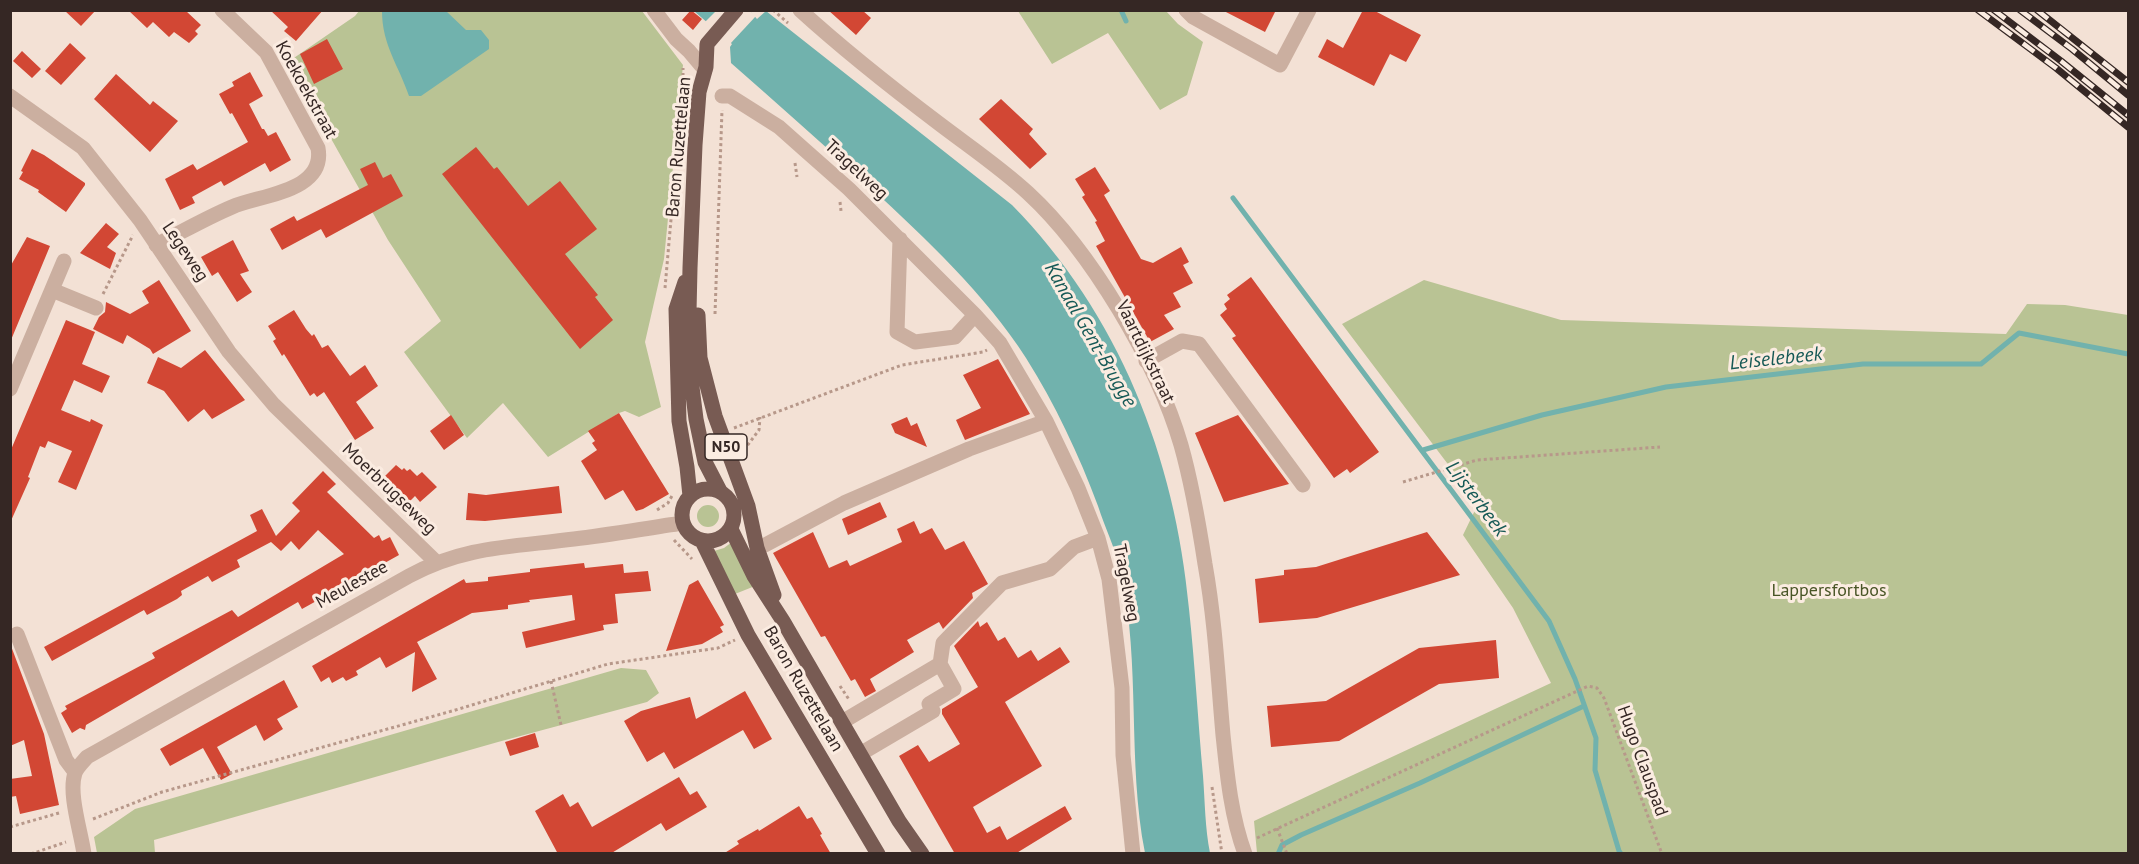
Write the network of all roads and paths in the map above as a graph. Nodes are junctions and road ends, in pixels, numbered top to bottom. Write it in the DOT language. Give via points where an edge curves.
graph roads {
  1 [pos="222,10"];
  2 [pos="654,10"];
  3 [pos="736,10"];
  4 [pos="773,10"];
  5 [pos="800,10"];
  6 [pos="1186,10"];
  7 [pos="1310,10"];
  8 [pos="790,24"];
  9 [pos="705,70"];
  10 [pos="10,96"];
  11 [pos="722,96"];
  12 [pos="140,220"];
  13 [pos="900,239"];
  14 [pos="156,245"];
  15 [pos="64,261"];
  16 [pos="690,268"];
  17 [pos="52,290"];
  18 [pos="96,308"];
  19 [pos="975,315"];
  20 [pos="715,320"];
  21 [pos="1000,344"];
  22 [pos="1146,361"];
  23 [pos="10,389"];
  24 [pos="760,417"];
  25 [pos="1046,421"];
  26 [pos="733,428"];
  27 [pos="315,444"];
  28 [pos="1660,447"];
  29 [pos="742,453"];
  30 [pos="1403,482"];
  31 [pos="1303,485"];
  32 [pos="720,491"];
  33 [pos="674,493"];
  34 [pos="690,496"];
  35 [pos="655,511"];
  36 [pos="683,523"];
  37 [pos="731,529"];
  38 [pos="1098,538"];
  39 [pos="666,539"];
  40 [pos="702,541"];
  41 [pos="765,545"];
  42 [pos="693,560"];
  43 [pos="436,562"];
  44 [pos="783,621"];
  45 [pos="17,634"];
  46 [pos="744,637"];
  47 [pos="940,664"];
  48 [pos="551,681"];
  49 [pos="842,722"];
  50 [pos="561,725"];
  51 [pos="860,754"];
  52 [pos="75,772"];
  53 [pos="1211,783"];
  54 [pos="899,821"];
  55 [pos="79,823"];
  56 [pos="10,827"];
  57 [pos="1277,828"];
  58 [pos="1243,849"];
  59 [pos="31,854"];
  60 [pos="84,854"];
  61 [pos="878,854"];
  62 [pos="908,854"];
  63 [pos="922,854"];
  64 [pos="1133,854"];
  65 [pos="1222,854"];
  66 [pos="1287,854"];
  67 [pos="1662,854"];
  1 -- 14 [label="street, Koekoekstraat" via="266,52 318,148 318,163 308,179 281,193 246,201"];
  2 -- 9 [label="street"];
  3 -- 9 [label="main road, Baron Ruzettelaan / N50" via="707,44"];
  4 -- 8 [label="path"];
  5 -- 22 [label="street, Vaartdijkstraat" via="1035,200 1088,263"];
  6 -- 7 [label="street" via="1280,65"];
  9 -- 16 [label="main road, Baron Ruzettelaan / N50" via="699,92"];
  10 -- 12 [label="street, Legeweg" via="83,148"];
  11 -- 13 [label="street, Tragelweg" via="730,96 779,127"];
  11 -- 20 [label="path"];
  12 -- 14 [label="street, Legeweg"];
  12 -- 18 [label="path"];
  13 -- 19 [label="street, Tragelweg"];
  13 -- 19 [label="street" via="897,332 915,342 955,337"];
  14 -- 27 [label="street, Legeweg" via="229,352 274,405"];
  15 -- 17 [label="street"];
  16 -- 32 [label="main road, Baron Ruzettelaan / N50" via="688,355 695,409 705,462"];
  16 -- 34 [label="main road, Baron Ruzettelaan / N50" via="676,309 678,421"];
  16 -- 44 [label="main road, Baron Ruzettelaan / N50" via="698,309 700,358 715,416"];
  17 -- 18 [label="street"];
  17 -- 23 [label="street"];
  19 -- 21 [label="street, Tragelweg"];
  21 -- 24 [label="path" via="982,352 902,365"];
  21 -- 25 [label="street, Tragelweg"];
  22 -- 31 [label="street" via="1182,341 1199,344"];
  22 -- 58 [label="street, Vaartdijkstraat" via="1168,406 1190,483 1210,603 1229,788"];
  24 -- 26 [label="path"];
  24 -- 29 [label="path" via="759,430"];
  25 -- 38 [label="street, Tragelweg"];
  25 -- 41 [label="street" via="969,449 844,503"];
  27 -- 43 [label="street, Moerbrugseweg"];
  28 -- 30 [label="path" via="1477,460"];
  32 -- 34 [label="main road" via="710,488"];
  32 -- 37 [label="main road, N50" via="734,508"];
  33 -- 35 [label="path" via="668,503"];
  34 -- 36 [label="main road, N50" via="684,504"];
  36 -- 40 [label="main road" via="693,537"];
  36 -- 43 [label="street, Meulestee" via="480,549"];
  37 -- 40 [label="main road" via="723,537"];
  37 -- 44 [label="main road, Baron Ruzettelaan / N50" via="754,576"];
  38 -- 47 [label="street" via="1074,547 1050,569 1002,583 943,643"];
  38 -- 64 [label="street, Tragelweg" via="1108,579 1122,688 1123,755"];
  39 -- 42 [label="path" via="672,539"];
  40 -- 46 [label="main road, Baron Ruzettelaan"];
  43 -- 52 [label="street, Meulestee" via="109,744 87,757"];
  44 -- 49 [label="main road, Baron Ruzettelaan / N50"];
  45 -- 52 [label="street" via="66,760"];
  46 -- 48 [label="path" via="718,648 608,664"];
  46 -- 61 [label="main road, Baron Ruzettelaan"];
  47 -- 49 [label="street"];
  47 -- 51 [label="street" via="954,689 929,704 933,711"];
  48 -- 50 [label="path"];
  48 -- 55 [label="path" via="162,792"];
  49 -- 51 [label="main road, Baron Ruzettelaan / N50"];
  51 -- 54 [label="main road, Baron Ruzettelaan / N50"];
  52 -- 55 [label="street"];
  53 -- 65 [label="path"];
  54 -- 62 [label="main road, Baron Ruzettelaan / N50"];
  54 -- 63 [label="main road, Baron Ruzettelaan / N50"];
  55 -- 56 [label="path"];
  55 -- 59 [label="path"];
  55 -- 60 [label="street"];
  57 -- 58 [label="path"];
  57 -- 66 [label="path"];
  57 -- 67 [label="path, Hugo Clauspad" via="1588,687 1598,688 1604,698"];
}
